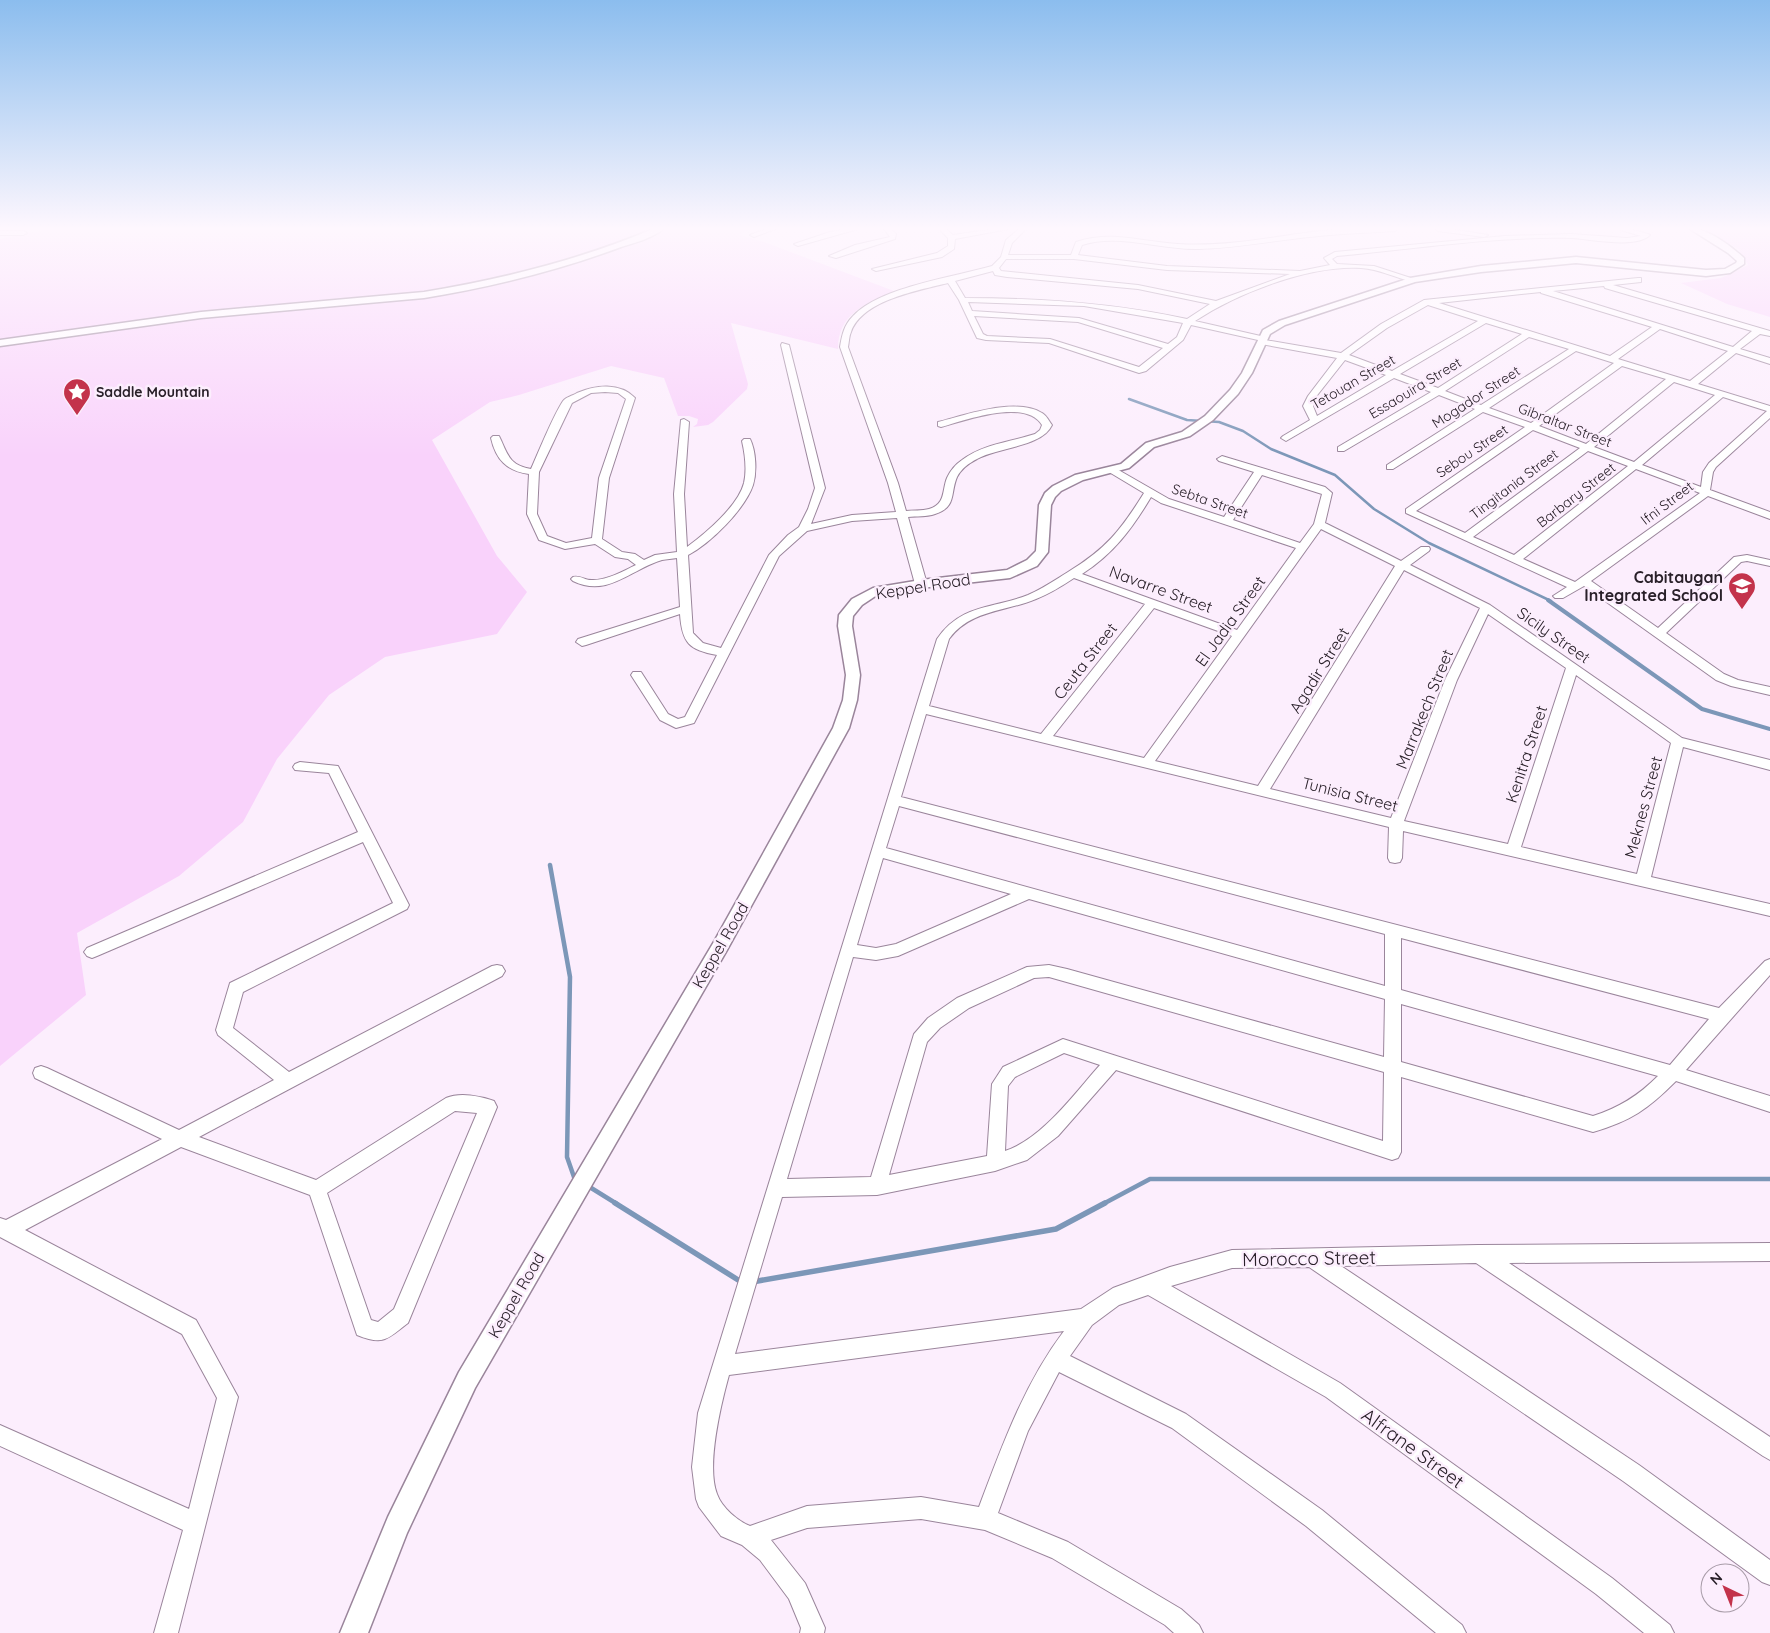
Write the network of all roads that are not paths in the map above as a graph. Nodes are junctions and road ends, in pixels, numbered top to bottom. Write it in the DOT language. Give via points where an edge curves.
graph roads {
  1 [pos="300,305"];
  2 [pos="873,305"];
  3 [pos="965,305"];
  4 [pos="1093,305"];
  5 [pos="1214,305"];
  6 [pos="1334,305"];
  7 [pos="1421,305"];
  8 [pos="1437,305"];
  9 [pos="1591,305"];
  10 [pos="1673,305"];
  11 [pos="968,312"];
  12 [pos="1485,320"];
  13 [pos="1188,322"];
  14 [pos="1658,326"];
  15 [pos="1758,330"];
  16 [pos="1528,334"];
  17 [pos="1770,334"];
  18 [pos="1261,342"];
  19 [pos="0,343"];
  20 [pos="785,345"];
  21 [pos="1168,347"];
  22 [pos="1576,348"];
  23 [pos="1735,350"];
  24 [pos="1345,358"];
  25 [pos="1617,361"];
  26 [pos="1770,361"];
  27 [pos="1393,375"];
  28 [pos="1673,378"];
  29 [pos="1692,384"];
  30 [pos="1438,392"];
  31 [pos="1722,393"];
  32 [pos="1483,409"];
  33 [pos="1770,409"];
  34 [pos="1770,413"];
  35 [pos="1315,421"];
  36 [pos="684,422"];
  37 [pos="941,424"];
  38 [pos="1532,428"];
  39 [pos="496,438"];
  40 [pos="1286,438"];
  41 [pos="746,441"];
  42 [pos="1586,448"];
  43 [pos="1340,449"];
  44 [pos="1222,459"];
  45 [pos="1634,466"];
  46 [pos="1390,467"];
  47 [pos="1112,470"];
  48 [pos="1260,471"];
  49 [pos="534,472"];
  50 [pos="1149,492"];
  51 [pos="1705,494"];
  52 [pos="900,515"];
  53 [pos="1770,516"];
  54 [pos="1226,521"];
  55 [pos="1319,524"];
  56 [pos="803,529"];
  57 [pos="1466,537"];
  58 [pos="597,540"];
  59 [pos="1303,548"];
  60 [pos="1425,549"];
  61 [pos="682,554"];
  62 [pos="1515,560"];
  63 [pos="1770,563"];
  64 [pos="643,565"];
  65 [pos="1401,566"];
  66 [pos="1072,574"];
  67 [pos="577,579"];
  68 [pos="921,584"];
  69 [pos="1579,584"];
  70 [pos="1559,596"];
  71 [pos="1152,603"];
  72 [pos="1486,608"];
  73 [pos="685,609"];
  74 [pos="1660,633"];
  75 [pos="1240,634"];
  76 [pos="582,642"];
  77 [pos="724,652"];
  78 [pos="1572,668"];
  79 [pos="637,675"];
  80 [pos="1770,691"];
  81 [pos="922,709"];
  82 [pos="1044,740"];
  83 [pos="1678,741"];
  84 [pos="1148,763"];
  85 [pos="1770,765"];
  86 [pos="300,767"];
  87 [pos="1262,791"];
  88 [pos="894,800"];
  89 [pos="1396,824"];
  90 [pos="368,834"];
  91 [pos="879,851"];
  92 [pos="1513,851"];
  93 [pos="1395,858"];
  94 [pos="1642,882"];
  95 [pos="1027,893"];
  96 [pos="1770,910"];
  97 [pos="1393,930"];
  98 [pos="849,950"];
  99 [pos="92,952"];
  100 [pos="1770,965"];
  101 [pos="497,971"];
  102 [pos="1392,994"];
  103 [pos="1722,1016"];
  104 [pos="1113,1062"];
  105 [pos="1391,1066"];
  106 [pos="1673,1073"];
  107 [pos="41,1074"];
  108 [pos="287,1081"];
  109 [pos="1770,1104"];
  110 [pos="180,1138"];
  111 [pos="599,1153"];
  112 [pos="995,1163"];
  113 [pos="877,1186"];
  114 [pos="776,1188"];
  115 [pos="317,1189"];
  116 [pos="3,1228"];
  117 [pos="1478,1254"];
  118 [pos="1769,1255"];
  119 [pos="1311,1257"];
  120 [pos="1150,1285"];
  121 [pos="1085,1318"];
  122 [pos="1055,1360"];
  123 [pos="722,1366"];
  124 [pos="0,1435"];
  125 [pos="1770,1449"];
  126 [pos="985,1519"];
  127 [pos="196,1524"];
  128 [pos="750,1537"];
  129 [pos="1770,1574"];
  130 [pos="166,1633"];
  131 [pos="354,1633"];
  132 [pos="812,1633"];
  133 [pos="1191,1633"];
  134 [pos="1454,1633"];
  135 [pos="1662,1633"];
  1 -- 19 [label="street" via="201,315"];
  2 -- 52 [label="street" via="852,322 844,337 844,347 893,483"];
  3 -- 11 [label="street"];
  4 -- 13 [label="street, Gibraltar Street"];
  5 -- 13 [label="street"];
  6 -- 18 [label="street, Keppel Road" via="1282,322 1269,330"];
  7 -- 24 [label="street" via="1384,326"];
  8 -- 12 [label="street"];
  9 -- 14 [label="street"];
  10 -- 15 [label="street"];
  11 -- 21 [label="street" via="1079,320"];
  11 -- 21 [label="street" via="982,337 1050,341 1138,369 1143,369"];
  12 -- 16 [label="street"];
  12 -- 27 [label="street, Tetouan Street"];
  13 -- 18 [label="street, Gibraltar Street"];
  13 -- 21 [label="street" via="1180,338"];
  14 -- 23 [label="street"];
  14 -- 25 [label="street, Sebou Street"];
  15 -- 17 [label="street"];
  15 -- 23 [label="street"];
  16 -- 22 [label="street"];
  16 -- 30 [label="street, Essaouira Street"];
  18 -- 24 [label="street, Gibraltar Street"];
  18 -- 47 [label="street, Keppel Road" via="1234,392 1209,418 1186,434 1150,446 1132,462"];
  20 -- 56 [label="street" via="820,488"];
  22 -- 25 [label="street"];
  22 -- 32 [label="street, Mogador Street"];
  23 -- 26 [label="street"];
  23 -- 29 [label="street"];
  24 -- 27 [label="street, Gibraltar Street"];
  24 -- 35 [label="street" via="1311,398 1308,406"];
  25 -- 28 [label="street"];
  25 -- 38 [label="street, Sebou Street"];
  27 -- 30 [label="street, Gibraltar Street"];
  27 -- 35 [label="street, Tetouan Street"];
  28 -- 29 [label="street"];
  28 -- 42 [label="street, Tingitania Street"];
  29 -- 31 [label="street"];
  30 -- 32 [label="street, Gibraltar Street"];
  30 -- 43 [label="street, Essaouira Street"];
  31 -- 33 [label="street"];
  31 -- 45 [label="street, Barbary Street"];
  32 -- 38 [label="street, Gibraltar Street"];
  32 -- 46 [label="street, Mogador Street"];
  34 -- 51 [label="street, Ifni Street" via="1712,465"];
  35 -- 40 [label="street, Tetouan Street"];
  36 -- 61 [label="street" via="679,494"];
  37 -- 52 [label="street" via="1014,409 1039,414 1047,425 1038,436 982,453 964,463 954,472 949,497 943,506 932,512"];
  38 -- 42 [label="street, Gibraltar Street"];
  38 -- 57 [label="street, Sebou Street" via="1410,511"];
  39 -- 49 [label="street" via="509,466"];
  41 -- 61 [label="street" via="749,484 745,493 727,517"];
  42 -- 45 [label="street, Gibraltar Street"];
  42 -- 57 [label="street, Tingitania Street"];
  44 -- 48 [label="street"];
  45 -- 51 [label="street, Gibraltar Street"];
  45 -- 62 [label="street, Barbary Street"];
  47 -- 50 [label="street, Sebta Street"];
  47 -- 68 [label="street, Keppel Road" via="1067,482 1051,494 1045,505 1042,552 1032,563 1010,574"];
  48 -- 54 [label="street"];
  48 -- 55 [label="street, El Jadia Street" via="1327,493"];
  49 -- 58 [label="street" via="532,514 543,538 565,546"];
  49 -- 58 [label="street" via="568,401 589,391 605,389 620,391 631,398 604,478"];
  50 -- 54 [label="street, Sebta Street" via="1180,507"];
  50 -- 66 [label="street" via="1106,551"];
  51 -- 53 [label="street, Gibraltar Street"];
  51 -- 69 [label="street, Ifni Street"];
  52 -- 56 [label="street" via="852,518"];
  52 -- 68 [label="street"];
  54 -- 59 [label="street, Sebta Street"];
  55 -- 59 [label="street, El Jadia Street"];
  55 -- 65 [label="street, Sicily Street"];
  56 -- 77 [label="street" via="774,556"];
  57 -- 62 [label="street"];
  58 -- 64 [label="street" via="619,555 630,556"];
  59 -- 75 [label="street, El Jadia Street"];
  60 -- 65 [label="street"];
  61 -- 64 [label="street" via="661,557"];
  61 -- 73 [label="street"];
  62 -- 69 [label="street"];
  63 -- 74 [label="street" via="1738,559"];
  64 -- 67 [label="street" via="621,576 590,584"];
  65 -- 72 [label="street, Sicily Street"];
  65 -- 87 [label="street, Agadir Street"];
  66 -- 71 [label="street, Navarre Street"];
  66 -- 81 [label="street" via="1043,592 960,619 943,639"];
  68 -- 111 [label="street, Keppel Road" via="873,592 857,602 846,615 853,675 850,700 841,728 721,944"];
  69 -- 70 [label="street, Ifni Street"];
  69 -- 74 [label="street"];
  71 -- 75 [label="street, Navarre Street"];
  71 -- 82 [label="street, Ceuta Street"];
  72 -- 78 [label="street, Sicily Street"];
  72 -- 89 [label="street, Marrakech Street" via="1451,680"];
  73 -- 76 [label="street"];
  73 -- 77 [label="street" via="687,633 694,644"];
  74 -- 80 [label="street" via="1724,679"];
  75 -- 84 [label="street, El Jadia Street"];
  77 -- 79 [label="street" via="690,720 676,724 664,717"];
  78 -- 83 [label="street, Sicily Street"];
  78 -- 92 [label="street, Kenitra Street"];
  81 -- 82 [label="street, Tunisia Street"];
  81 -- 88 [label="street"];
  82 -- 84 [label="street, Tunisia Street"];
  83 -- 85 [label="street, Sicily Street"];
  83 -- 94 [label="street, Meknes Street"];
  84 -- 87 [label="street, Tunisia Street"];
  86 -- 90 [label="street" via="333,769"];
  87 -- 89 [label="street, Tunisia Street"];
  88 -- 91 [label="street"];
  88 -- 97 [label="street"];
  89 -- 92 [label="street, Tunisia Street"];
  89 -- 93 [label="street, Marrakech Street"];
  90 -- 99 [label="street"];
  90 -- 108 [label="street" via="402,905 236,988 224,1030"];
  91 -- 95 [label="street"];
  91 -- 98 [label="street"];
  92 -- 94 [label="street, Tunisia Street"];
  94 -- 96 [label="street, Tunisia Street"];
  95 -- 98 [label="street" via="898,950 876,954"];
  95 -- 102 [label="street"];
  97 -- 102 [label="street"];
  97 -- 103 [label="street"];
  98 -- 114 [label="street"];
  100 -- 103 [label="street"];
  101 -- 108 [label="street"];
  102 -- 105 [label="street"];
  102 -- 106 [label="street"];
  103 -- 106 [label="street"];
  104 -- 105 [label="street" via="1392,1152"];
  104 -- 112 [label="street" via="1052,1130 1021,1154"];
  104 -- 112 [label="street" via="1063,1046 1009,1072 1000,1084"];
  105 -- 106 [label="street" via="1593,1124 1617,1118 1648,1098"];
  105 -- 113 [label="street" via="1067,975 1032,972 964,1003 934,1023 920,1038"];
  106 -- 109 [label="street"];
  107 -- 110 [label="street"];
  108 -- 110 [label="street"];
  110 -- 115 [label="street"];
  110 -- 116 [label="street"];
  111 -- 131 [label="street, Keppel Road" via="467,1380 397,1526"];
  112 -- 113 [label="street"];
  113 -- 114 [label="street"];
  114 -- 123 [label="street"];
  115 -- 115 [label="street" via="364,1328 380,1332 401,1316 488,1107 452,1103"];
  116 -- 127 [label="street" via="189,1327 228,1397"];
  117 -- 118 [label="street, Morocco Street"];
  117 -- 119 [label="street, Morocco Street"];
  117 -- 125 [label="street"];
  119 -- 120 [label="street, Morocco Street" via="1232,1260"];
  119 -- 129 [label="street" via="1631,1473"];
  120 -- 121 [label="street, Morocco Street" via="1113,1298"];
  120 -- 135 [label="street, Alfrane Street" via="1333,1390 1604,1586"];
  121 -- 122 [label="street, Morocco Street"];
  121 -- 123 [label="street"];
  122 -- 126 [label="street, Morocco Street" via="1020,1426"];
  122 -- 134 [label="street" via="1179,1421 1314,1518"];
  123 -- 128 [label="street" via="708,1414 702,1467 707,1499 729,1528"];
  124 -- 127 [label="street"];
  126 -- 128 [label="street" via="921,1508 826,1515 807,1517"];
  126 -- 133 [label="street" via="1060,1550 1174,1617"];
  127 -- 130 [label="street"];
  128 -- 132 [label="street" via="768,1552 797,1591"];
}
